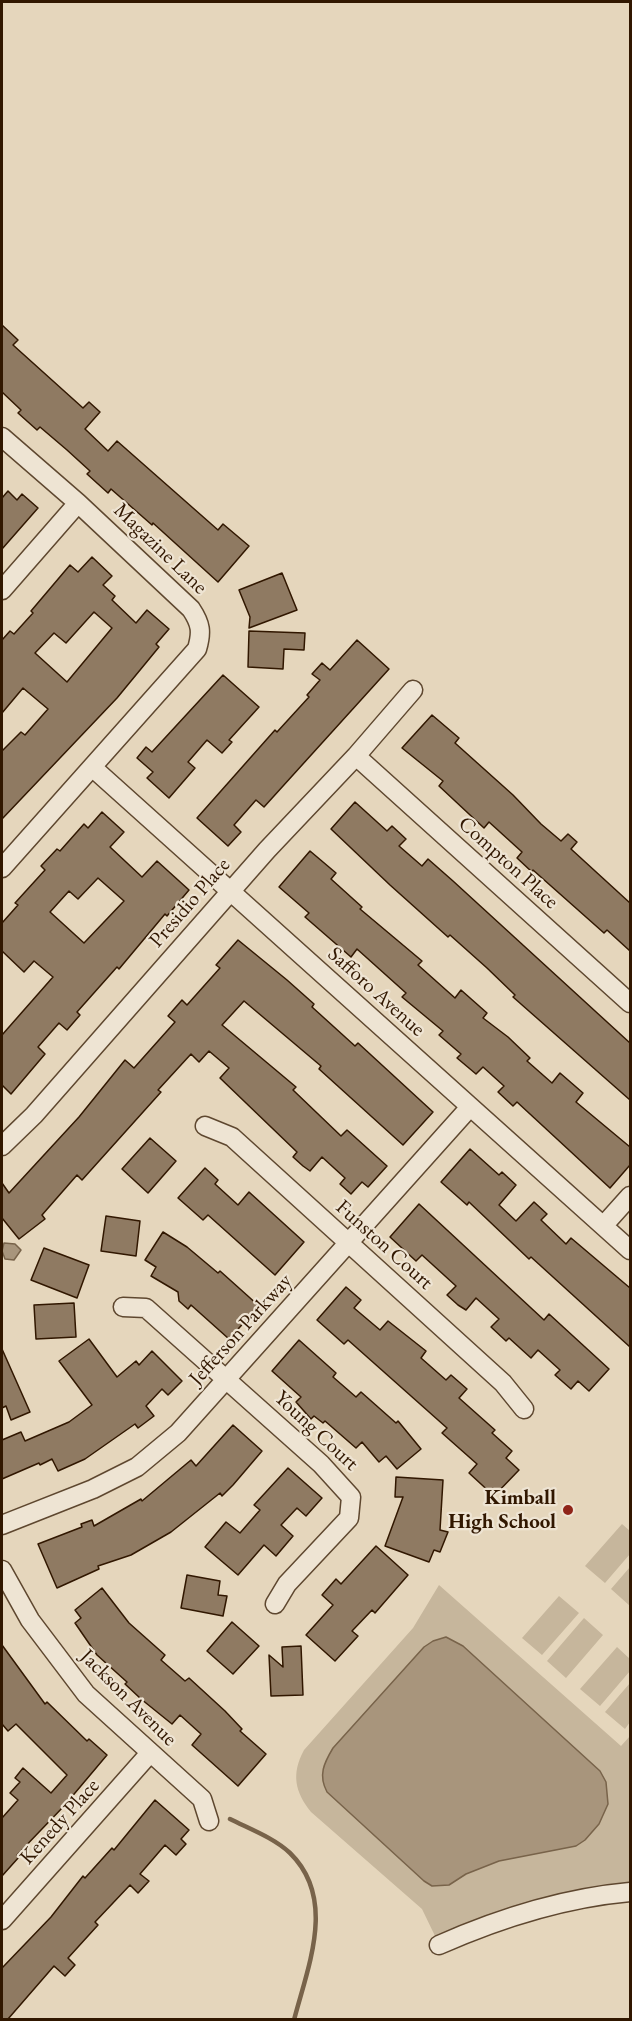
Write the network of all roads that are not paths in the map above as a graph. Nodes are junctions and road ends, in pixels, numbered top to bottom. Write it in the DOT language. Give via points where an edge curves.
graph roads {
  1 [pos="2,437"];
  2 [pos="78,502"];
  3 [pos="2,590"];
  4 [pos="413,690"];
  5 [pos="356,756"];
  6 [pos="92,767"];
  7 [pos="2,868"];
  8 [pos="231,891"];
  9 [pos="630,1003"];
  10 [pos="470,1107"];
  11 [pos="205,1126"];
  12 [pos="2,1146"];
  13 [pos="630,1197"];
  14 [pos="603,1225"];
  15 [pos="350,1244"];
  16 [pos="630,1250"];
  17 [pos="123,1307"];
  18 [pos="228,1380"];
  19 [pos="524,1409"];
  20 [pos="2,1525"];
  21 [pos="2,1570"];
  22 [pos="275,1604"];
  23 [pos="150,1753"];
  24 [pos="209,1821"];
  25 [pos="630,1892"];
  26 [pos="2,1920"];
  27 [pos="439,1946"];
  1 -- 2 [label="street, Magazine Lane"];
  2 -- 3 [label="street"];
  2 -- 6 [label="street, Magazine Lane" via="192,609 200,623 196,649"];
  4 -- 5 [label="street, Presidio Place"];
  5 -- 8 [label="street, Presidio Place"];
  5 -- 9 [label="street, Compton Place"];
  6 -- 7 [label="street"];
  6 -- 8 [label="street, Safforo Avenue"];
  8 -- 10 [label="street, Safforo Avenue"];
  8 -- 12 [label="street, Presidio Place" via="34,1115"];
  10 -- 14 [label="street, Safforo Avenue"];
  10 -- 15 [label="street, Jefferson Parkway"];
  11 -- 15 [label="street, Funston Court" via="232,1137"];
  13 -- 14 [label="street"];
  14 -- 16 [label="street, Safforo Avenue"];
  15 -- 18 [label="street, Jefferson Parkway"];
  15 -- 19 [label="street, Funston Court" via="503,1383"];
  17 -- 18 [label="street" via="146,1308"];
  18 -- 20 [label="street, Jefferson Parkway" via="178,1433 137,1467"];
  18 -- 22 [label="street, Young Court" via="321,1464 351,1497 349,1518 287,1584"];
  21 -- 23 [label="street, Jackson Avenue" via="57,1659 86,1694"];
  23 -- 24 [label="street, Jackson Avenue" via="202,1799"];
  23 -- 26 [label="street, Kenedy Place"];
  25 -- 27 [label="street" via="541,1908 481,1927"];
}
